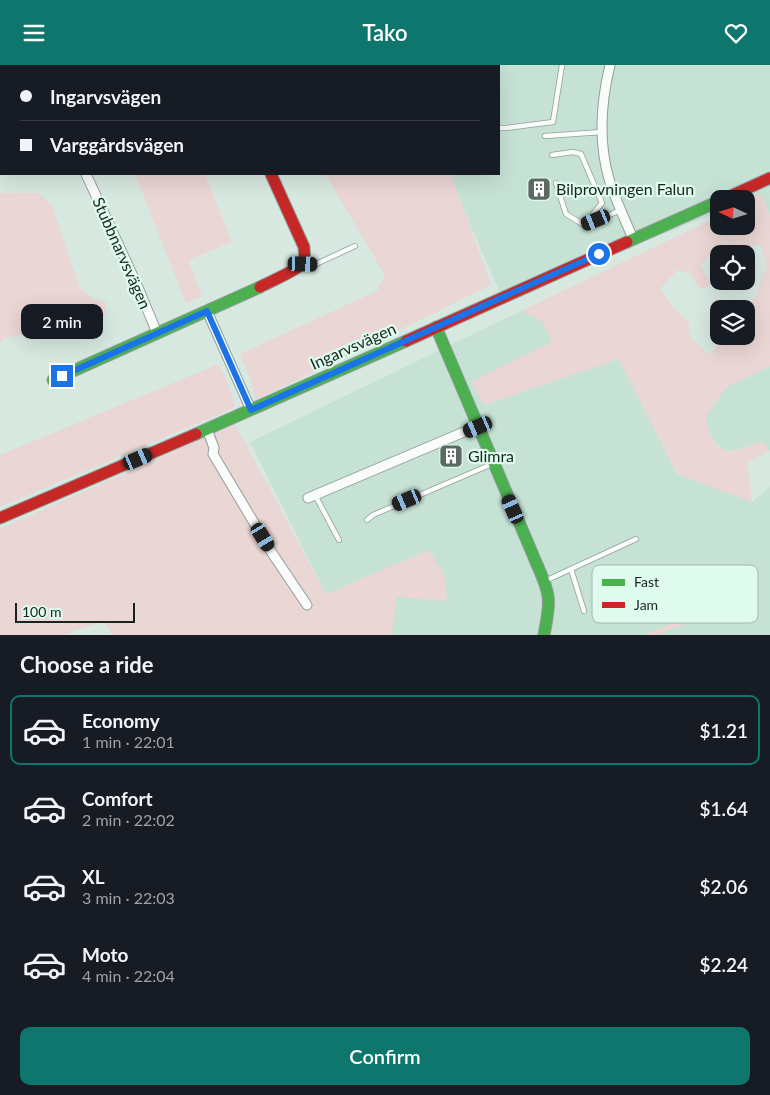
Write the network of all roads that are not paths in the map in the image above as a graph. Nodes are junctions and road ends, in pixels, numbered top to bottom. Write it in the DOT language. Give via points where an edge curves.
graph roads {
  1 [pos="562,65"];
  2 [pos="610,65"];
  3 [pos="500,128"];
  4 [pos="602,132"];
  5 [pos="545,137"];
  6 [pos="552,155"];
  7 [pos="86,175"];
  8 [pos="272,175"];
  9 [pos="769,181"];
  10 [pos="556,183"];
  11 [pos="746,190"];
  12 [pos="710,205"];
  13 [pos="621,211"];
  14 [pos="584,225"];
  15 [pos="633,239"];
  16 [pos="355,246"];
  17 [pos="303,264"];
  18 [pos="207,311"];
  19 [pos="436,327"];
  20 [pos="157,333"];
  21 [pos="53,380"];
  22 [pos="251,410"];
  23 [pos="478,427"];
  24 [pos="207,429"];
  25 [pos="493,463"];
  26 [pos="312,497"];
  27 [pos="0,518"];
  28 [pos="367,520"];
  29 [pos="636,539"];
  30 [pos="339,540"];
  31 [pos="571,569"];
  32 [pos="544,582"];
  33 [pos="307,605"];
  34 [pos="584,611"];
  35 [pos="544,635"];
  1 -- 3 [label="lane" via="553,122"];
  2 -- 4 [label="street"];
  4 -- 5 [label="lane"];
  4 -- 13 [label="street" via="605,164"];
  6 -- 14 [label="lane" via="573,152 581,155 602,203"];
  7 -- 20 [label="street, Stubbnarvsvägen"];
  8 -- 17 [label="street" via="304,247"];
  9 -- 11 [label="street"];
  10 -- 14 [label="lane" via="566,214"];
  12 -- 15 [label="street, Ingarvsvägen"];
  13 -- 14 [label="lane"];
  13 -- 15 [label="street"];
  15 -- 19 [label="street, Ingarvsvägen"];
  16 -- 17 [label="lane" via="314,265"];
  17 -- 18 [label="street"];
  18 -- 20 [label="street"];
  18 -- 22 [label="street"];
  19 -- 22 [label="street, Ingarvsvägen"];
  19 -- 23 [label="street"];
  20 -- 21 [label="street"];
  22 -- 24 [label="street, Ingarvsvägen"];
  23 -- 25 [label="street"];
  23 -- 26 [label="street"];
  24 -- 27 [label="street, Ingarvsvägen"];
  24 -- 33 [label="street" via="213,454"];
  25 -- 28 [label="lane"];
  25 -- 32 [label="street"];
  26 -- 30 [label="lane"];
  29 -- 31 [label="lane"];
  31 -- 32 [label="lane"];
  31 -- 34 [label="lane"];
  32 -- 35 [label="street" via="548,601"];
}
